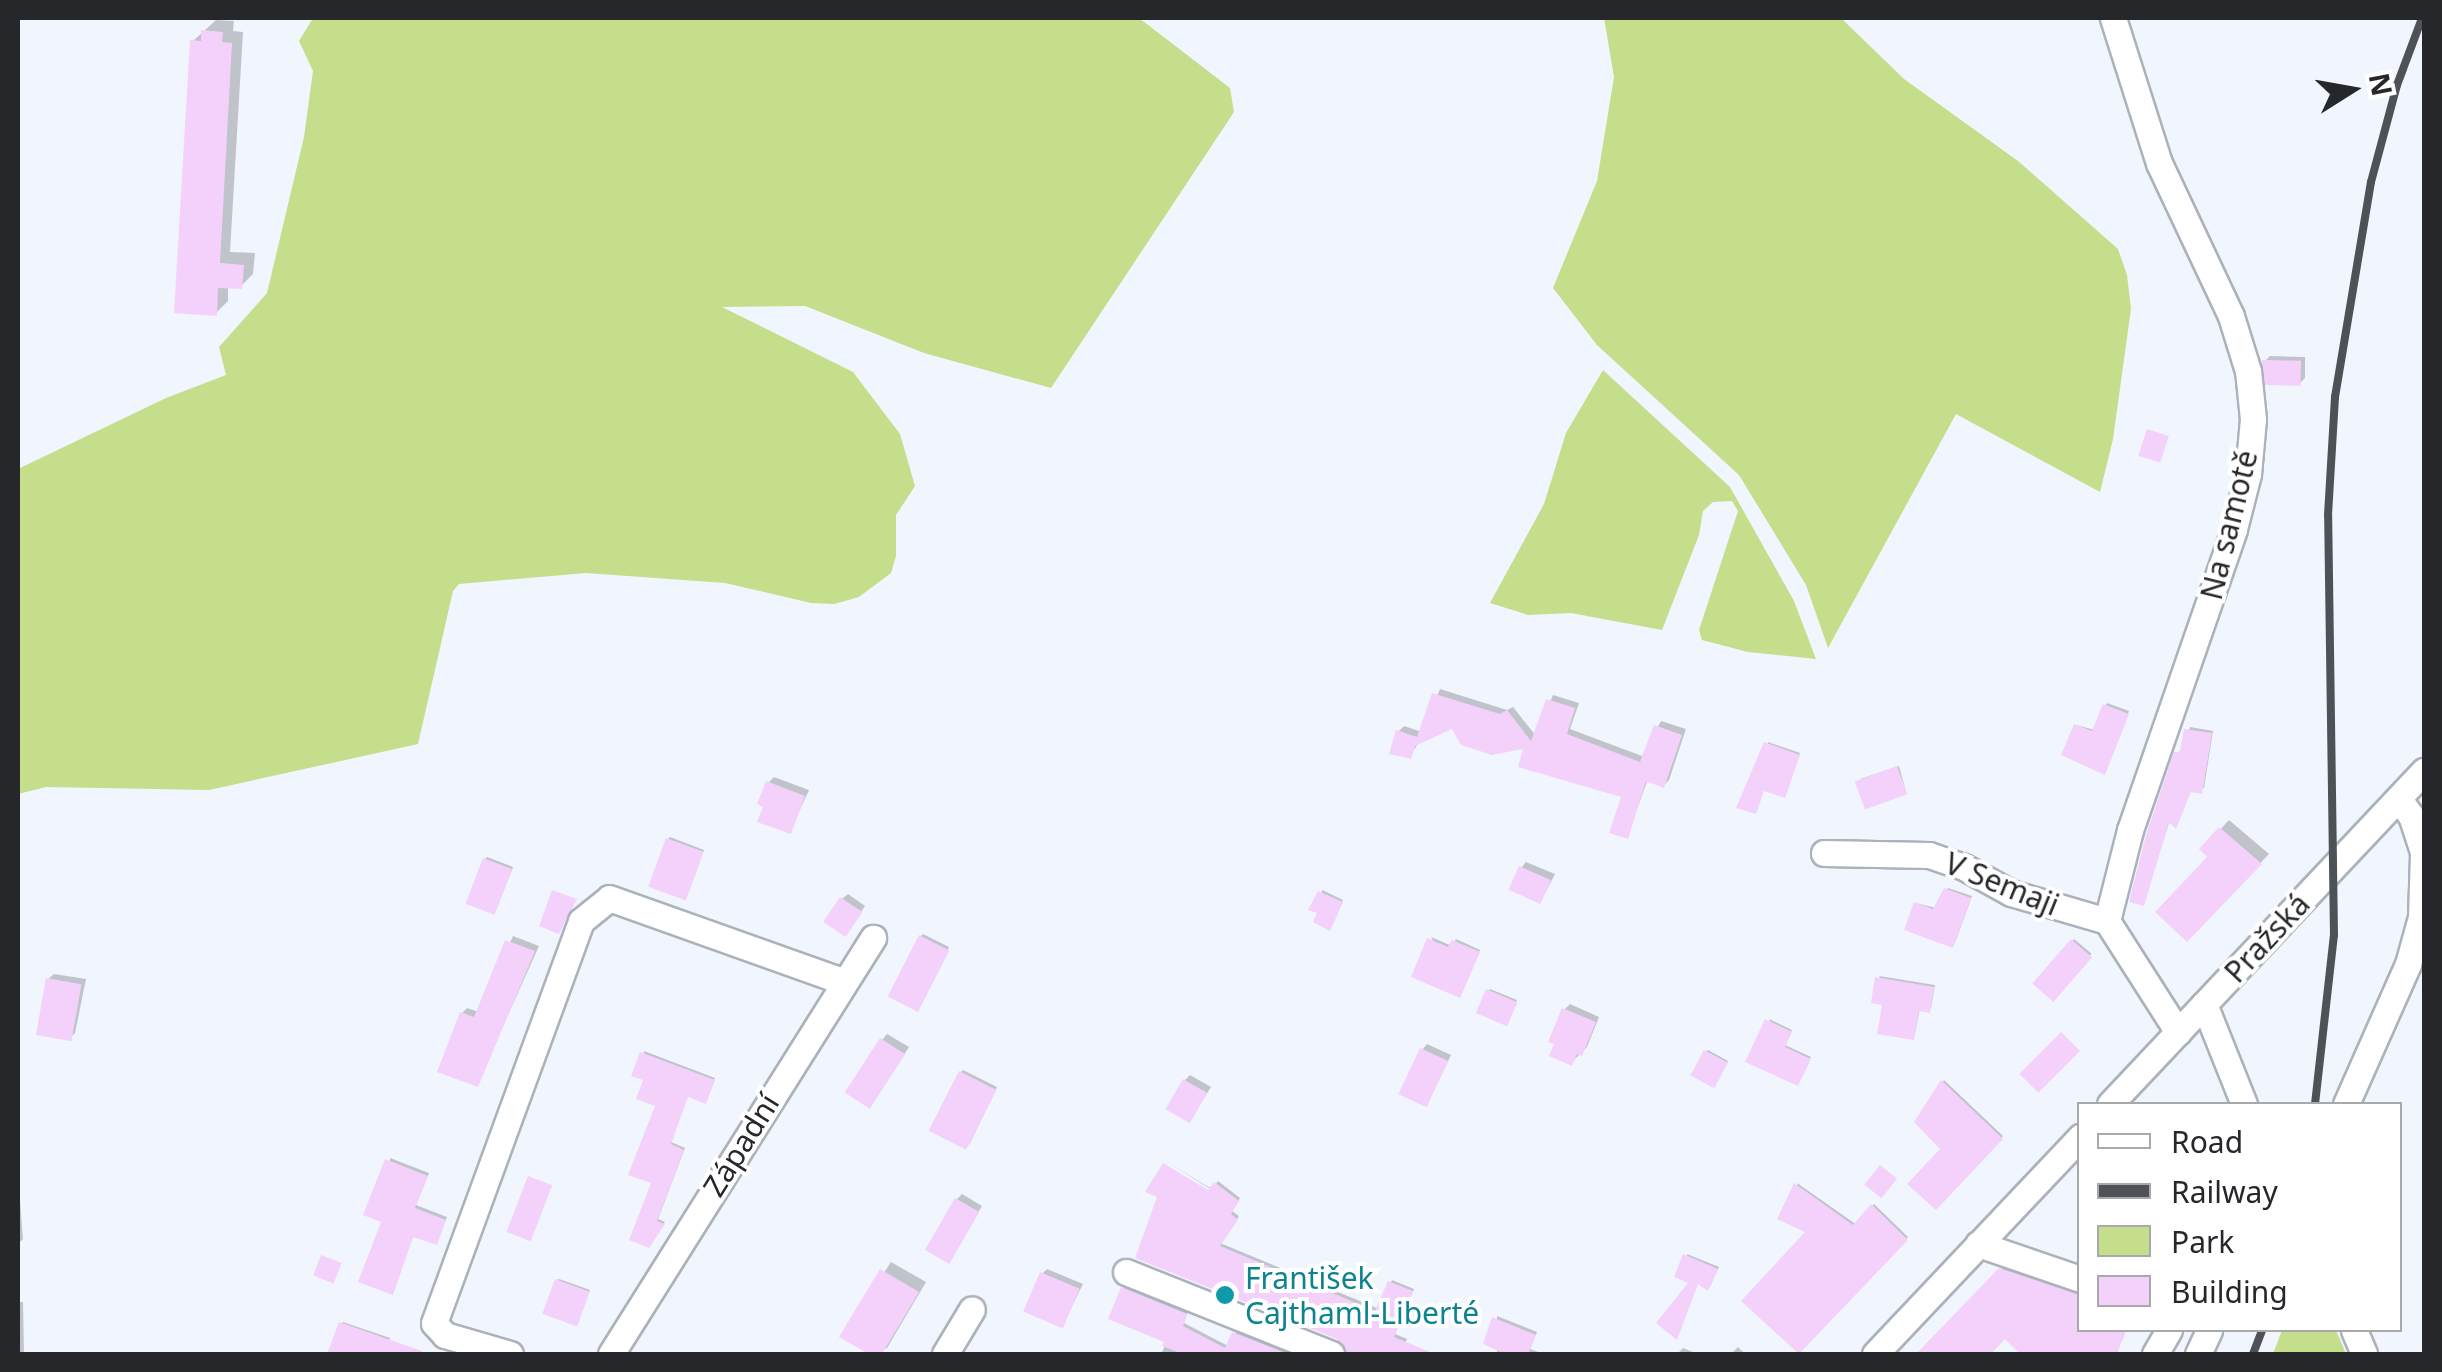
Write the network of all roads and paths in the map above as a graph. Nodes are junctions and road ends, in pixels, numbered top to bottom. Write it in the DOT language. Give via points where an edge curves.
graph roads {
  1 [pos="2113,18"];
  2 [pos="2424,772"];
  3 [pos="2399,799"];
  4 [pos="1824,853"];
  5 [pos="2107,921"];
  6 [pos="873,938"];
  7 [pos="842,981"];
  8 [pos="2204,1004"];
  9 [pos="2178,1032"];
  10 [pos="2112,1102"];
  11 [pos="2243,1102"];
  12 [pos="2347,1102"];
  13 [pos="2077,1139"];
  14 [pos="1978,1244"];
  15 [pos="1126,1272"];
  16 [pos="2077,1278"];
  17 [pos="972,1309"];
  18 [pos="2168,1332"];
  19 [pos="510,1354"];
  20 [pos="611,1354"];
  21 [pos="946,1354"];
  22 [pos="1331,1354"];
  23 [pos="1875,1354"];
  24 [pos="2155,1354"];
  1 -- 5 [label="street, Na samotě" via="2159,163 2231,316 2248,371 2253,420 2234,530 2130,830"];
  2 -- 3 [label="street, Pražská"];
  3 -- 8 [label="street, Pražská"];
  3 -- 12 [label="street" via="2422,852 2421,917 2408,964"];
  4 -- 5 [label="street, V Semaji" via="1928,855 2011,893"];
  5 -- 9 [label="street"];
  6 -- 7 [label="street, Západní"];
  7 -- 19 [label="street" via="608,898 581,922 434,1322 444,1335"];
  7 -- 20 [label="street, Západní"];
  8 -- 9 [label="street, Pražská"];
  8 -- 11 [label="street"];
  9 -- 10 [label="street, Pražská"];
  13 -- 14 [label="street"];
  14 -- 16 [label="street"];
  14 -- 23 [label="street"];
  15 -- 22 [label="street"];
  17 -- 21 [label="street"];
  18 -- 24 [label="street"];
}
